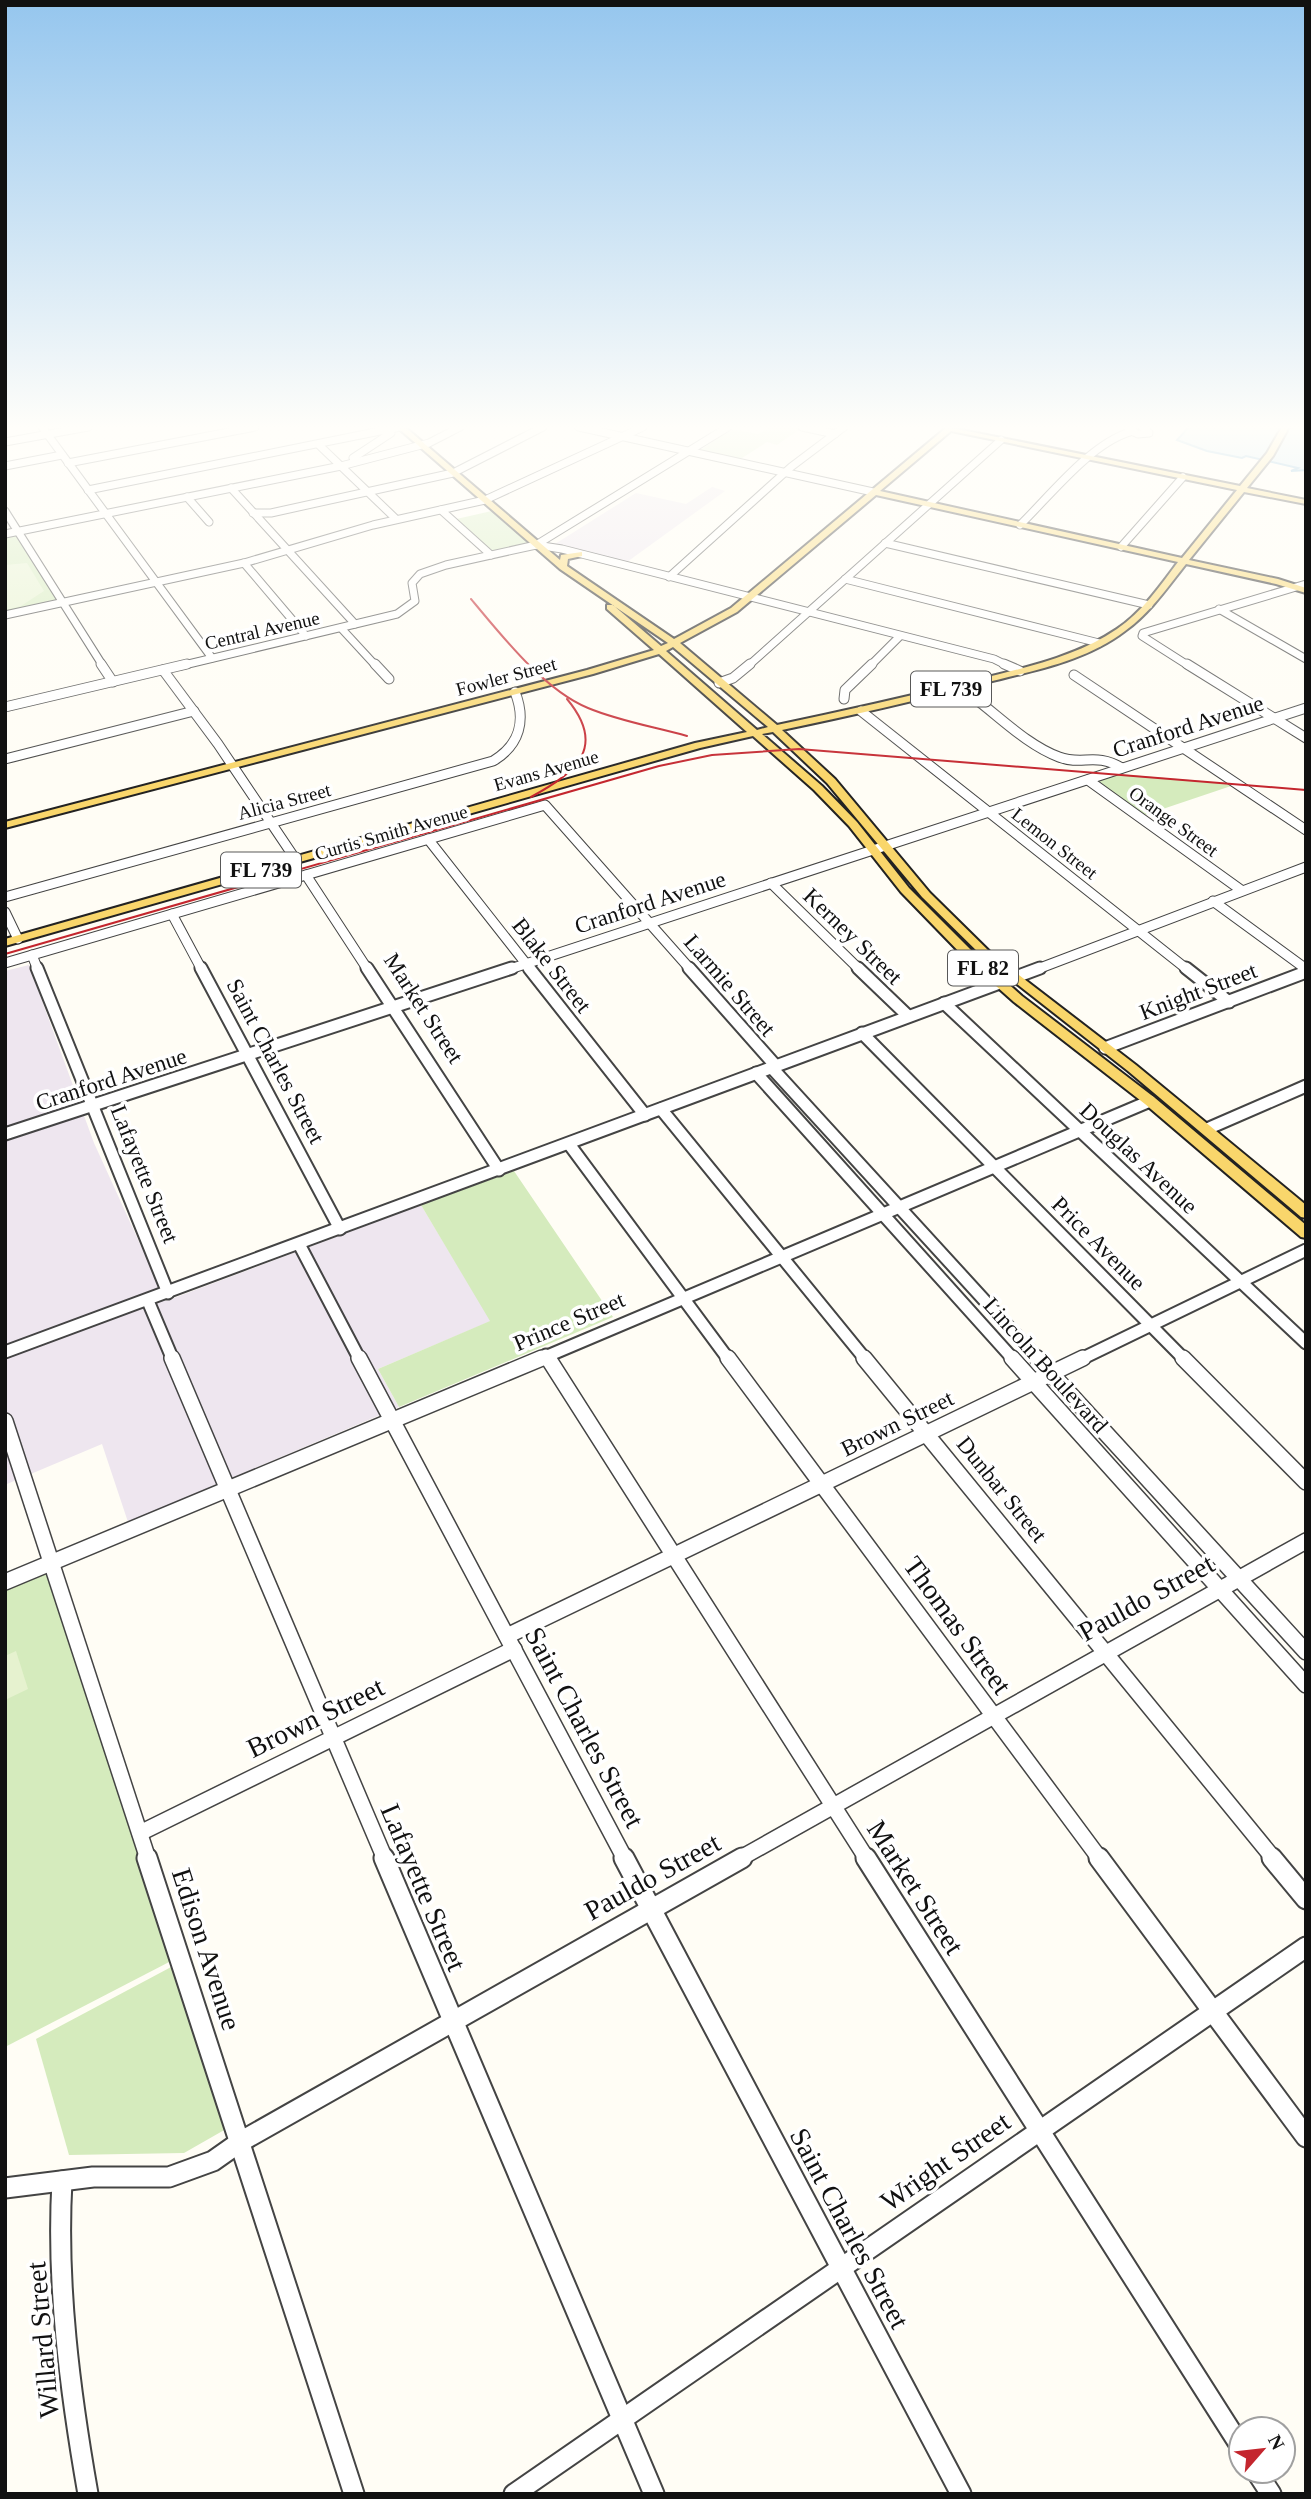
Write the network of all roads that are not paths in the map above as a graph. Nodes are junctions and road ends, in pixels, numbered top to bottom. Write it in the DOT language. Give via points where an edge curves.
graph roads {
  1 [pos="885,543"];
  2 [pos="25,544"];
  3 [pos="127,544"];
  4 [pos="281,544"];
  5 [pos="302,544"];
  6 [pos="479,544"];
  7 [pos="706,544"];
  8 [pos="812,544"];
  9 [pos="888,544"];
  10 [pos="1105,544"];
  11 [pos="1124,544"];
  12 [pos="1198,544"];
  13 [pos="536,545"];
  14 [pos="1121,547"];
  15 [pos="285,548"];
  16 [pos="579,554"];
  17 [pos="491,555"];
  18 [pos="1184,561"];
  19 [pos="244,563"];
  20 [pos="563,566"];
  21 [pos="669,577"];
  22 [pos="845,579"];
  23 [pos="156,582"];
  24 [pos="586,584"];
  25 [pos="1306,584"];
  26 [pos="1296,587"];
  27 [pos="1306,591"];
  28 [pos="749,597"];
  29 [pos="63,602"];
  30 [pos="1149,605"];
  31 [pos="611,608"];
  32 [pos="1219,610"];
  33 [pos="808,612"];
  34 [pos="5,615"];
  35 [pos="355,624"];
  36 [pos="341,628"];
  37 [pos="658,632"];
  38 [pos="306,636"];
  39 [pos="900,636"];
  40 [pos="1142,636"];
  41 [pos="674,643"];
  42 [pos="1099,643"];
  43 [pos="659,651"];
  44 [pos="212,658"];
  45 [pos="1306,659"];
  46 [pos="163,670"];
  47 [pos="1020,671"];
  48 [pos="1074,675"];
  49 [pos="389,679"];
  50 [pos="113,682"];
  51 [pos="719,683"];
  52 [pos="515,692"];
  53 [pos="5,695"];
  54 [pos="973,696"];
  55 [pos="844,699"];
  56 [pos="8,707"];
  57 [pos="1306,708"];
  58 [pos="194,711"];
  59 [pos="861,711"];
  60 [pos="1273,718"];
  61 [pos="774,729"];
  62 [pos="755,733"];
  63 [pos="1306,738"];
  64 [pos="1184,748"];
  65 [pos="5,759"];
  66 [pos="232,766"];
  67 [pos="1122,768"];
  68 [pos="1088,780"];
  69 [pos="545,805"];
  70 [pos="988,813"];
  71 [pos="271,823"];
  72 [pos="5,825"];
  73 [pos="1306,830"];
  74 [pos="428,839"];
  75 [pos="879,848"];
  76 [pos="296,860"];
  77 [pos="1303,871"];
  78 [pos="306,875"];
  79 [pos="771,883"];
  80 [pos="1241,890"];
  81 [pos="5,897"];
  82 [pos="1213,901"];
  83 [pos="5,912"];
  84 [pos="172,914"];
  85 [pos="649,922"];
  86 [pos="1138,930"];
  87 [pos="18,939"];
  88 [pos="5,943"];
  89 [pos="32,955"];
  90 [pos="5,963"];
  91 [pos="526,963"];
  92 [pos="1306,971"];
  93 [pos="1014,978"];
  94 [pos="1000,983"];
  95 [pos="1229,1002"];
  96 [pos="944,1003"];
  97 [pos="392,1007"];
  98 [pos="908,1016"];
  99 [pos="862,1033"];
  100 [pos="1105,1048"];
  101 [pos="246,1054"];
  102 [pos="773,1066"];
  103 [pos="756,1073"];
  104 [pos="1306,1086"];
  105 [pos="92,1105"];
  106 [pos="1154,1105"];
  107 [pos="661,1109"];
  108 [pos="645,1115"];
  109 [pos="1207,1129"];
  110 [pos="1080,1131"];
  111 [pos="5,1133"];
  112 [pos="569,1143"];
  113 [pos="1207,1149"];
  114 [pos="993,1167"];
  115 [pos="499,1170"];
  116 [pos="1269,1183"];
  117 [pos="900,1206"];
  118 [pos="1306,1213"];
  119 [pos="882,1214"];
  120 [pos="340,1229"];
  121 [pos="1306,1233"];
  122 [pos="299,1244"];
  123 [pos="1306,1251"];
  124 [pos="782,1256"];
  125 [pos="1241,1282"];
  126 [pos="168,1293"];
  127 [pos="683,1298"];
  128 [pos="148,1301"];
  129 [pos="1150,1325"];
  130 [pos="1306,1343"];
  131 [pos="5,1352"];
  132 [pos="547,1355"];
  133 [pos="1052,1373"];
  134 [pos="1033,1381"];
  135 [pos="5,1421"];
  136 [pos="393,1421"];
  137 [pos="927,1433"];
  138 [pos="1306,1482"];
  139 [pos="822,1485"];
  140 [pos="227,1491"];
  141 [pos="1306,1541"];
  142 [pos="674,1556"];
  143 [pos="51,1563"];
  144 [pos="1238,1579"];
  145 [pos="5,1582"];
  146 [pos="1220,1589"];
  147 [pos="511,1642"];
  148 [pos="1105,1651"];
  149 [pos="1306,1652"];
  150 [pos="1306,1685"];
  151 [pos="993,1716"];
  152 [pos="333,1738"];
  153 [pos="831,1807"];
  154 [pos="140,1833"];
  155 [pos="1306,1899"];
  156 [pos="652,1909"];
  157 [pos="1306,1947"];
  158 [pos="1213,2010"];
  159 [pos="452,2021"];
  160 [pos="1039,2130"];
  161 [pos="1306,2137"];
  162 [pos="240,2142"];
  163 [pos="62,2181"];
  164 [pos="5,2188"];
  165 [pos="841,2267"];
  166 [pos="621,2419"];
  167 [pos="1227,2425"];
  168 [pos="88,2494"];
  169 [pos="354,2494"];
  170 [pos="514,2494"];
  171 [pos="654,2494"];
  172 [pos="961,2494"];
  1 -- 22 [label="street"];
  2 -- 29 [label="street"];
  3 -- 23 [label="street"];
  4 -- 15 [label="street"];
  5 -- 15 [label="street"];
  6 -- 17 [label="street"];
  7 -- 21 [label="street"];
  8 -- 28 [label="main road, Fowler Street"];
  9 -- 30 [label="street"];
  10 -- 14 [label="main road"];
  11 -- 14 [label="street"];
  12 -- 18 [label="main road"];
  13 -- 16 [label="street"];
  13 -- 17 [label="street, Central Avenue"];
  13 -- 20 [label="main road, FL 82"];
  14 -- 18 [label="main road"];
  15 -- 19 [label="street"];
  15 -- 35 [label="street"];
  16 -- 20 [label="main road" via="564,557"];
  16 -- 21 [label="street"];
  17 -- 35 [label="street, Central Avenue" via="420,574 412,583 415,598 409,608"];
  18 -- 26 [label="main road"];
  18 -- 30 [label="main road, FL 739"];
  19 -- 23 [label="street"];
  19 -- 38 [label="street"];
  20 -- 24 [label="main road, FL 82"];
  21 -- 28 [label="street"];
  22 -- 33 [label="street"];
  22 -- 42 [label="street"];
  23 -- 29 [label="street"];
  23 -- 44 [label="street"];
  24 -- 31 [label="main road, FL 82"];
  24 -- 37 [label="main road, FL 82"];
  25 -- 26 [label="street"];
  26 -- 27 [label="main road"];
  26 -- 32 [label="street"];
  28 -- 33 [label="street"];
  28 -- 41 [label="main road, Fowler Street"];
  29 -- 34 [label="street"];
  29 -- 50 [label="street"];
  30 -- 42 [label="main road, FL 739"];
  31 -- 37 [label="main road" via="621,609"];
  31 -- 43 [label="main road, FL 82"];
  32 -- 40 [label="street" via="1148,630"];
  32 -- 45 [label="street"];
  33 -- 39 [label="street"];
  33 -- 51 [label="street" via="733,678"];
  35 -- 36 [label="street, Central Avenue"];
  36 -- 38 [label="street, Central Avenue"];
  36 -- 49 [label="street"];
  37 -- 41 [label="main road, FL 82"];
  38 -- 44 [label="street, Central Avenue"];
  39 -- 47 [label="street" via="994,659"];
  39 -- 55 [label="street" via="845,690"];
  40 -- 60 [label="street"];
  41 -- 43 [label="main road, Fowler Street"];
  41 -- 51 [label="main road, FL 82"];
  42 -- 47 [label="main road, Evans Avenue / FL 739"];
  43 -- 52 [label="main road, Fowler Street"];
  43 -- 62 [label="main road, FL 82"];
  44 -- 46 [label="street, Central Avenue"];
  46 -- 50 [label="street, Central Avenue"];
  46 -- 58 [label="street"];
  47 -- 59 [label="main road, Evans Avenue / FL 739"];
  48 -- 64 [label="street"];
  50 -- 56 [label="street, Central Avenue"];
  51 -- 61 [label="main road, FL 82"];
  52 -- 66 [label="main road, Fowler Street"];
  52 -- 71 [label="street, Alicia Street" via="519,732 514,746 501,758"];
  53 -- 56 [label="street"];
  54 -- 67 [label="street, Orange Street" via="1059,757 1103,757"];
  57 -- 60 [label="street, Cranford Avenue"];
  58 -- 65 [label="street"];
  58 -- 66 [label="street"];
  59 -- 61 [label="main road, Evans Avenue / FL 739"];
  59 -- 70 [label="street, Lemon Street"];
  60 -- 63 [label="street"];
  60 -- 64 [label="street, Cranford Avenue"];
  61 -- 62 [label="main road, Evans Avenue / FL 739"];
  61 -- 75 [label="main road, FL 82" via="831,780"];
  62 -- 75 [label="main road, FL 82"];
  62 -- 76 [label="main road, Evans Avenue / FL 739" via="673,752"];
  64 -- 67 [label="street, Cranford Avenue"];
  64 -- 73 [label="street"];
  66 -- 71 [label="street"];
  66 -- 72 [label="main road, Fowler Street"];
  67 -- 68 [label="street, Cranford Avenue"];
  68 -- 70 [label="street, Cranford Avenue"];
  68 -- 80 [label="street, Orange Street"];
  69 -- 74 [label="street, Curtis Smith Avenue"];
  69 -- 85 [label="street, Larmie Street"];
  70 -- 75 [label="street, Cranford Avenue"];
  70 -- 86 [label="street, Lemon Street"];
  71 -- 76 [label="street"];
  71 -- 81 [label="street, Alicia Street"];
  74 -- 78 [label="street, Curtis Smith Avenue"];
  74 -- 91 [label="street, Blake Street"];
  75 -- 79 [label="street, Cranford Avenue"];
  75 -- 93 [label="main road, FL 82"];
  75 -- 94 [label="main road, FL 82" via="940,928"];
  76 -- 87 [label="main road, Evans Avenue / FL 739"];
  77 -- 80 [label="street"];
  78 -- 84 [label="street, Curtis Smith Avenue"];
  78 -- 97 [label="street, Market Street"];
  79 -- 85 [label="street, Cranford Avenue"];
  79 -- 98 [label="street, Kerney Street"];
  80 -- 82 [label="street"];
  82 -- 86 [label="street"];
  82 -- 92 [label="street"];
  83 -- 87 [label="street"];
  84 -- 89 [label="street, Curtis Smith Avenue"];
  84 -- 101 [label="street, Saint Charles Street"];
  85 -- 91 [label="street, Cranford Avenue"];
  85 -- 102 [label="street, Larmie Street"];
  86 -- 93 [label="street"];
  86 -- 95 [label="street, Lemon Street"];
  87 -- 88 [label="main road, Evans Avenue / FL 739"];
  89 -- 90 [label="street, Curtis Smith Avenue"];
  89 -- 105 [label="street, Lafayette Street"];
  91 -- 97 [label="street, Cranford Avenue"];
  91 -- 108 [label="street, Blake Street"];
  92 -- 95 [label="street, Knight Street"];
  93 -- 94 [label="street"];
  93 -- 100 [label="main road, FL 82"];
  94 -- 96 [label="street"];
  94 -- 106 [label="main road, FL 82"];
  95 -- 100 [label="street, Knight Street"];
  96 -- 98 [label="street"];
  96 -- 110 [label="street, Douglas Avenue"];
  97 -- 101 [label="street, Cranford Avenue"];
  97 -- 115 [label="street, Market Street"];
  98 -- 99 [label="street"];
  99 -- 102 [label="street"];
  99 -- 114 [label="street, Price Avenue"];
  100 -- 109 [label="main road, FL 82"];
  101 -- 105 [label="street, Cranford Avenue"];
  101 -- 120 [label="street, Saint Charles Street"];
  102 -- 103 [label="street"];
  102 -- 117 [label="street, Lincoln Boulevard"];
  103 -- 107 [label="street"];
  103 -- 119 [label="street, Lincoln Boulevard"];
  104 -- 109 [label="street"];
  105 -- 111 [label="street, Cranford Avenue"];
  105 -- 126 [label="street, Lafayette Street"];
  106 -- 109 [label="main road" via="1194,1128"];
  106 -- 110 [label="street, Prince Street"];
  106 -- 113 [label="main road, FL 82"];
  107 -- 108 [label="street"];
  107 -- 124 [label="street, Dunbar Street"];
  108 -- 112 [label="street"];
  109 -- 116 [label="main road, FL 82"];
  110 -- 114 [label="street, Prince Street"];
  110 -- 125 [label="street, Douglas Avenue"];
  112 -- 115 [label="street"];
  112 -- 127 [label="street, Thomas Street"];
  113 -- 116 [label="main road" via="1223,1152 1258,1180"];
  113 -- 121 [label="main road, FL 82"];
  114 -- 117 [label="street, Prince Street"];
  114 -- 129 [label="street, Price Avenue"];
  115 -- 120 [label="street"];
  116 -- 118 [label="main road, FL 82"];
  117 -- 119 [label="street, Prince Street"];
  117 -- 133 [label="street, Lincoln Boulevard"];
  119 -- 124 [label="street, Prince Street"];
  119 -- 134 [label="street, Lincoln Boulevard"];
  120 -- 122 [label="street"];
  122 -- 126 [label="street"];
  122 -- 136 [label="street, Saint Charles Street"];
  123 -- 125 [label="street, Brown Street"];
  124 -- 127 [label="street, Prince Street"];
  124 -- 137 [label="street, Dunbar Street"];
  125 -- 129 [label="street, Brown Street"];
  125 -- 130 [label="street, Douglas Avenue"];
  126 -- 128 [label="street"];
  127 -- 132 [label="street, Prince Street"];
  127 -- 139 [label="street, Thomas Street"];
  128 -- 131 [label="street"];
  128 -- 140 [label="street, Lafayette Street"];
  129 -- 133 [label="street, Brown Street"];
  129 -- 138 [label="street, Price Avenue"];
  132 -- 136 [label="street, Prince Street"];
  132 -- 142 [label="street, Market Street"];
  133 -- 134 [label="street, Brown Street"];
  133 -- 144 [label="street, Lincoln Boulevard"];
  134 -- 137 [label="street, Brown Street"];
  134 -- 146 [label="street, Lincoln Boulevard"];
  135 -- 143 [label="street, Edison Avenue"];
  136 -- 140 [label="street, Prince Street"];
  136 -- 147 [label="street, Saint Charles Street"];
  137 -- 139 [label="street, Brown Street"];
  137 -- 148 [label="street, Dunbar Street"];
  139 -- 142 [label="street, Brown Street"];
  139 -- 151 [label="street, Thomas Street"];
  140 -- 143 [label="street, Prince Street"];
  140 -- 152 [label="street, Lafayette Street"];
  141 -- 144 [label="street, Pauldo Street"];
  142 -- 147 [label="street, Brown Street"];
  142 -- 153 [label="street, Market Street"];
  143 -- 145 [label="street, Prince Street"];
  143 -- 154 [label="street, Edison Avenue"];
  144 -- 146 [label="street, Pauldo Street"];
  144 -- 149 [label="street, Lincoln Boulevard"];
  146 -- 148 [label="street, Pauldo Street"];
  146 -- 150 [label="street, Lincoln Boulevard"];
  147 -- 152 [label="street, Brown Street"];
  147 -- 156 [label="street, Saint Charles Street"];
  148 -- 151 [label="street, Pauldo Street"];
  148 -- 155 [label="street, Dunbar Street"];
  151 -- 153 [label="street, Pauldo Street"];
  151 -- 158 [label="street, Thomas Street"];
  152 -- 154 [label="street, Brown Street"];
  152 -- 159 [label="street, Lafayette Street"];
  153 -- 156 [label="street, Pauldo Street"];
  153 -- 160 [label="street, Market Street"];
  154 -- 162 [label="street, Edison Avenue"];
  156 -- 159 [label="street, Pauldo Street"];
  156 -- 165 [label="street, Saint Charles Street"];
  157 -- 158 [label="street, Wright Street"];
  158 -- 160 [label="street, Wright Street"];
  158 -- 161 [label="street, Thomas Street"];
  159 -- 162 [label="street, Pauldo Street"];
  159 -- 166 [label="street, Lafayette Street"];
  160 -- 165 [label="street, Wright Street"];
  160 -- 167 [label="street, Market Street"];
  162 -- 163 [label="street, Pauldo Street" via="213,2161 169,2178"];
  162 -- 169 [label="street, Edison Avenue"];
  163 -- 164 [label="street, Pauldo Street"];
  163 -- 168 [label="street, Willard Street" via="63,2281"];
  165 -- 166 [label="street, Wright Street"];
  165 -- 172 [label="street, Saint Charles Street"];
  166 -- 170 [label="street, Wright Street"];
  166 -- 171 [label="street, Lafayette Street"];
}
